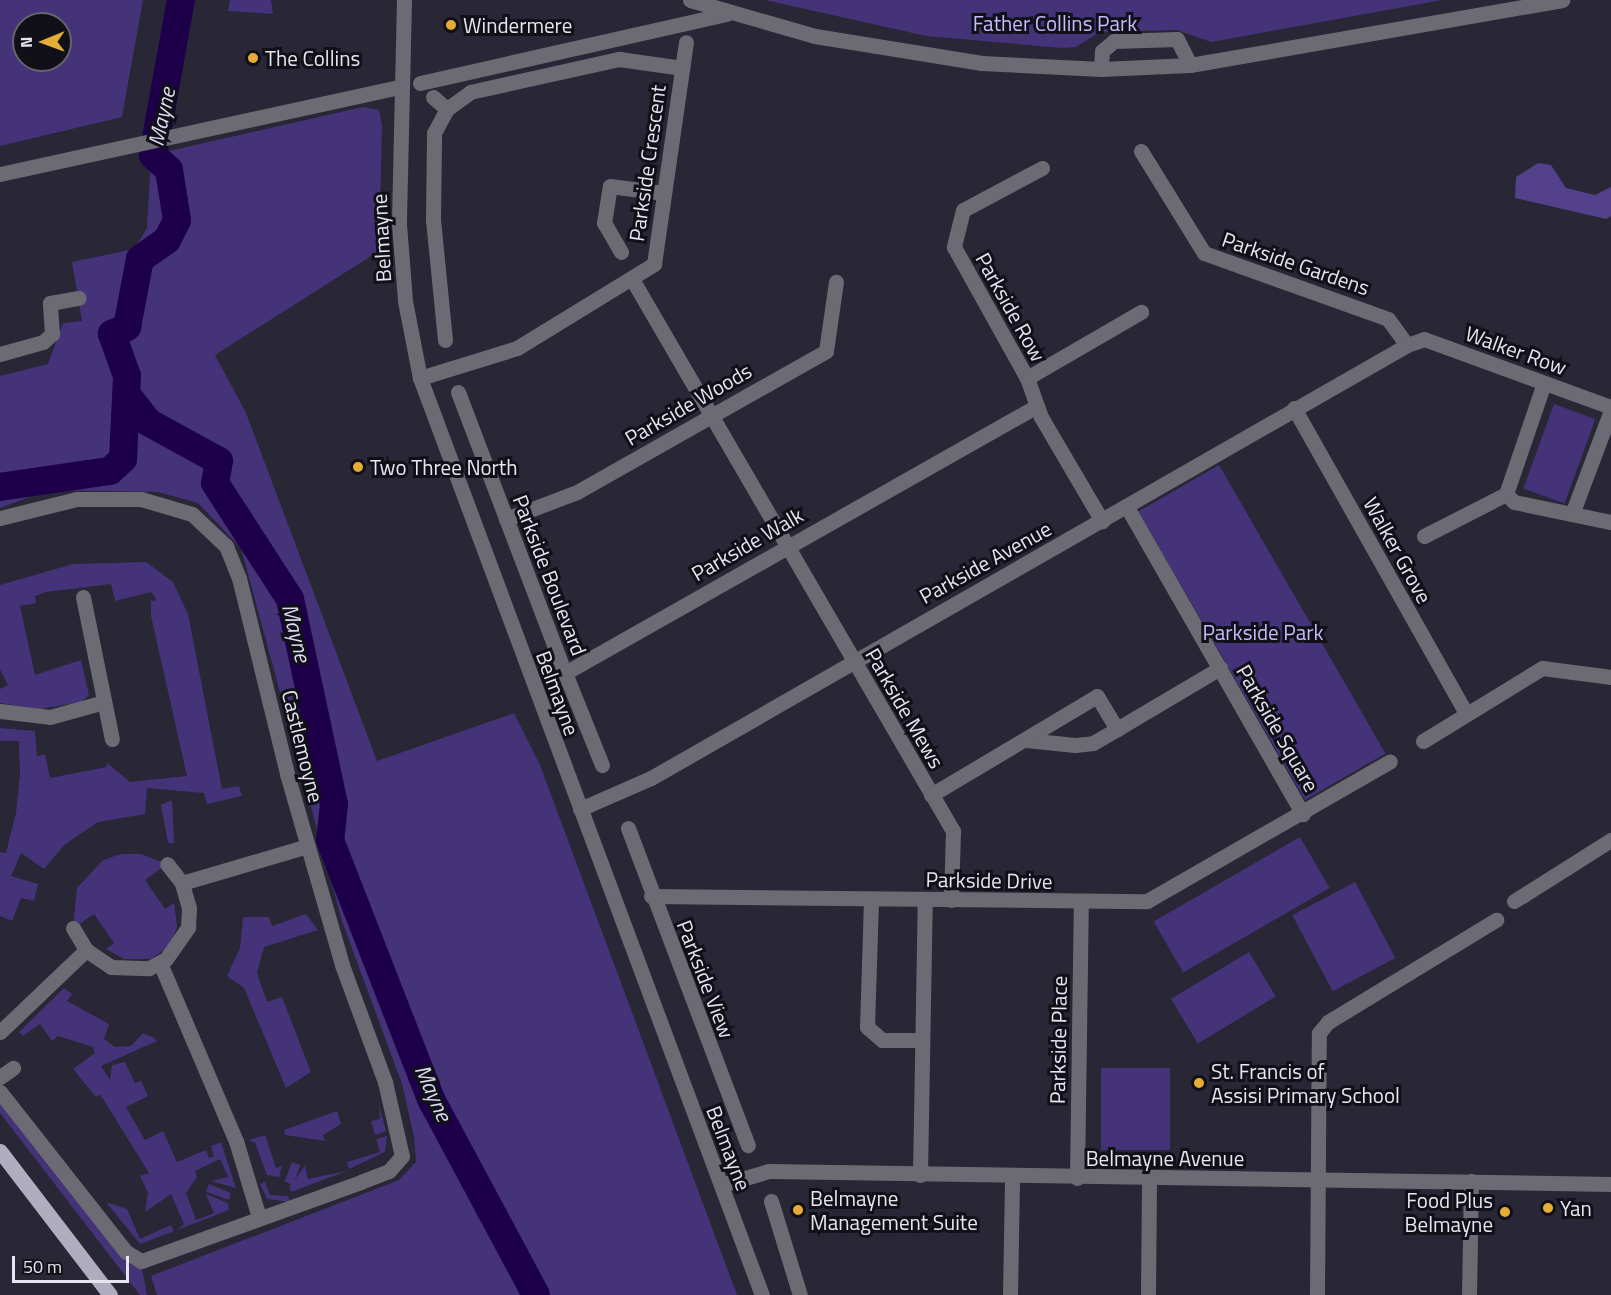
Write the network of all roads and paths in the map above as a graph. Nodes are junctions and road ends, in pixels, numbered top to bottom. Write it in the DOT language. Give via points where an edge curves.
graph roads {
  1 [pos="404,0"];
  2 [pos="690,0"];
  3 [pos="1562,0"];
  4 [pos="728,14"];
  5 [pos="686,42"];
  6 [pos="1190,65"];
  7 [pos="682,68"];
  8 [pos="1101,69"];
  9 [pos="420,83"];
  10 [pos="400,87"];
  11 [pos="433,97"];
  12 [pos="447,110"];
  13 [pos="1141,151"];
  14 [pos="1042,168"];
  15 [pos="0,174"];
  16 [pos="664,193"];
  17 [pos="621,252"];
  18 [pos="627,282"];
  19 [pos="836,282"];
  20 [pos="79,298"];
  21 [pos="1141,312"];
  22 [pos="445,340"];
  23 [pos="1407,345"];
  24 [pos="0,354"];
  25 [pos="420,378"];
  26 [pos="1026,378"];
  27 [pos="1544,383"];
  28 [pos="458,392"];
  29 [pos="1037,406"];
  30 [pos="1294,408"];
  31 [pos="1611,408"];
  32 [pos="710,414"];
  33 [pos="1506,494"];
  34 [pos="1127,507"];
  35 [pos="1572,514"];
  36 [pos="0,518"];
  37 [pos="506,519"];
  38 [pos="1102,521"];
  39 [pos="1611,522"];
  40 [pos="1424,536"];
  41 [pos="786,546"];
  42 [pos="83,597"];
  43 [pos="853,659"];
  44 [pos="1220,668"];
  45 [pos="565,673"];
  46 [pos="1611,677"];
  47 [pos="104,702"];
  48 [pos="0,711"];
  49 [pos="1466,713"];
  50 [pos="1117,729"];
  51 [pos="112,740"];
  52 [pos="1026,740"];
  53 [pos="1423,741"];
  54 [pos="1390,761"];
  55 [pos="602,765"];
  56 [pos="931,795"];
  57 [pos="580,809"];
  58 [pos="1303,814"];
  59 [pos="628,828"];
  60 [pos="1611,840"];
  61 [pos="308,846"];
  62 [pos="167,864"];
  63 [pos="182,883"];
  64 [pos="651,896"];
  65 [pos="871,900"];
  66 [pos="925,900"];
  67 [pos="951,900"];
  68 [pos="1514,901"];
  69 [pos="1081,903"];
  70 [pos="1496,920"];
  71 [pos="73,928"];
  72 [pos="86,950"];
  73 [pos="160,963"];
  74 [pos="0,1032"];
  75 [pos="921,1040"];
  76 [pos="0,1092"];
  77 [pos="748,1145"];
  78 [pos="0,1151"];
  79 [pos="920,1175"];
  80 [pos="1012,1177"];
  81 [pos="1077,1178"];
  82 [pos="1149,1179"];
  83 [pos="1320,1180"];
  84 [pos="1472,1181"];
  85 [pos="1611,1184"];
  86 [pos="721,1185"];
  87 [pos="771,1202"];
  88 [pos="259,1217"];
  89 [pos="110,1295"];
  90 [pos="762,1295"];
  91 [pos="800,1295"];
  92 [pos="1010,1295"];
  93 [pos="1148,1295"];
  94 [pos="1317,1295"];
  95 [pos="1469,1295"];
  1 -- 10 [label="street, Belmayne"];
  2 -- 4 [label="street"];
  3 -- 6 [label="street"];
  4 -- 8 [label="street" via="815,36 982,63"];
  4 -- 9 [label="street"];
  5 -- 7 [label="street, Parkside Crescent"];
  6 -- 8 [label="street"];
  6 -- 8 [label="street" via="1177,39 1114,41 1102,51"];
  7 -- 12 [label="street" via="619,59 477,90"];
  7 -- 16 [label="street, Parkside Crescent"];
  10 -- 15 [label="street"];
  10 -- 25 [label="street, Belmayne" via="399,224 405,301"];
  11 -- 12 [label="street"];
  12 -- 22 [label="street" via="434,133 433,220"];
  13 -- 23 [label="street, Parkside Gardens" via="1204,253 1388,319"];
  14 -- 26 [label="street, Parkside Row" via="963,210 954,247"];
  16 -- 17 [label="street" via="610,186 604,223"];
  16 -- 18 [label="street, Parkside Crescent" via="654,264"];
  18 -- 25 [label="street, Parkside Crescent" via="517,348"];
  18 -- 32 [label="street"];
  19 -- 32 [label="street, Parkside Woods" via="826,351"];
  20 -- 24 [label="street" via="50,303 51,334 43,342"];
  21 -- 26 [label="street"];
  23 -- 27 [label="street, Walker Row" via="1424,339"];
  23 -- 30 [label="street, Parkside Avenue"];
  25 -- 57 [label="street, Belmayne"];
  26 -- 29 [label="street, Parkside Row"];
  27 -- 31 [label="street, Walker Row"];
  27 -- 33 [label="street"];
  28 -- 37 [label="street, Parkside Boulevard"];
  29 -- 38 [label="street"];
  29 -- 41 [label="street, Parkside Walk"];
  30 -- 34 [label="street, Parkside Avenue"];
  30 -- 49 [label="street, Walker Grove"];
  31 -- 35 [label="street"];
  32 -- 37 [label="street, Parkside Woods" via="577,492"];
  32 -- 41 [label="street"];
  33 -- 35 [label="street" via="1514,502"];
  33 -- 40 [label="street"];
  34 -- 38 [label="street, Parkside Avenue"];
  34 -- 44 [label="street, Parkside Square"];
  35 -- 39 [label="street"];
  36 -- 61 [label="street, Castlemoyne" via="41,505 112,498 175,507 211,528 239,578"];
  37 -- 45 [label="street, Parkside Boulevard"];
  38 -- 43 [label="street, Parkside Avenue"];
  41 -- 43 [label="street, Parkside Mews"];
  41 -- 45 [label="street, Parkside Walk"];
  42 -- 47 [label="street"];
  43 -- 56 [label="street, Parkside Mews"];
  43 -- 57 [label="street, Parkside Avenue" via="651,778"];
  44 -- 50 [label="street"];
  44 -- 58 [label="street, Parkside Square"];
  45 -- 55 [label="street"];
  46 -- 49 [label="street" via="1542,668"];
  47 -- 48 [label="street" via="50,717"];
  47 -- 51 [label="street"];
  49 -- 53 [label="street"];
  50 -- 52 [label="street" via="1075,745"];
  50 -- 52 [label="street" via="1097,696"];
  52 -- 56 [label="street"];
  54 -- 58 [label="street, Parkside Drive"];
  56 -- 67 [label="street, Parkside Mews" via="953,831"];
  57 -- 86 [label="street, Belmayne"];
  58 -- 69 [label="street, Parkside Drive" via="1148,901"];
  59 -- 64 [label="street, Parkside View"];
  60 -- 68 [label="street"];
  61 -- 63 [label="street"];
  61 -- 88 [label="street, Castlemoyne" via="342,964 385,1082 402,1156 389,1171"];
  62 -- 63 [label="street"];
  63 -- 73 [label="street" via="189,908 188,927 179,945"];
  64 -- 65 [label="street, Parkside Drive"];
  64 -- 77 [label="street, Parkside View"];
  65 -- 66 [label="street, Parkside Drive"];
  65 -- 75 [label="street" via="867,1027 882,1040"];
  66 -- 67 [label="street, Parkside Drive"];
  66 -- 75 [label="street"];
  67 -- 69 [label="street, Parkside Drive"];
  69 -- 81 [label="street, Parkside Place"];
  70 -- 83 [label="street" via="1328,1022 1319,1033"];
  71 -- 72 [label="street"];
  72 -- 73 [label="street" via="111,967 129,971"];
  72 -- 74 [label="street"];
  73 -- 88 [label="street" via="236,1141"];
  75 -- 79 [label="street"];
  76 -- 88 [label="street, Castlemoyne" via="134,1259 150,1259"];
  78 -- 89 [label="main road"];
  79 -- 80 [label="street, Belmayne Avenue"];
  79 -- 86 [label="street, Belmayne Avenue" via="769,1171"];
  80 -- 81 [label="street, Belmayne Avenue"];
  80 -- 92 [label="street"];
  81 -- 82 [label="street, Belmayne Avenue"];
  82 -- 83 [label="street, Belmayne Avenue"];
  82 -- 93 [label="street"];
  83 -- 84 [label="street, Belmayne Avenue"];
  83 -- 94 [label="street"];
  84 -- 85 [label="street, Belmayne Avenue"];
  84 -- 95 [label="street"];
  86 -- 90 [label="street, Belmayne"];
  87 -- 91 [label="street"];
}
